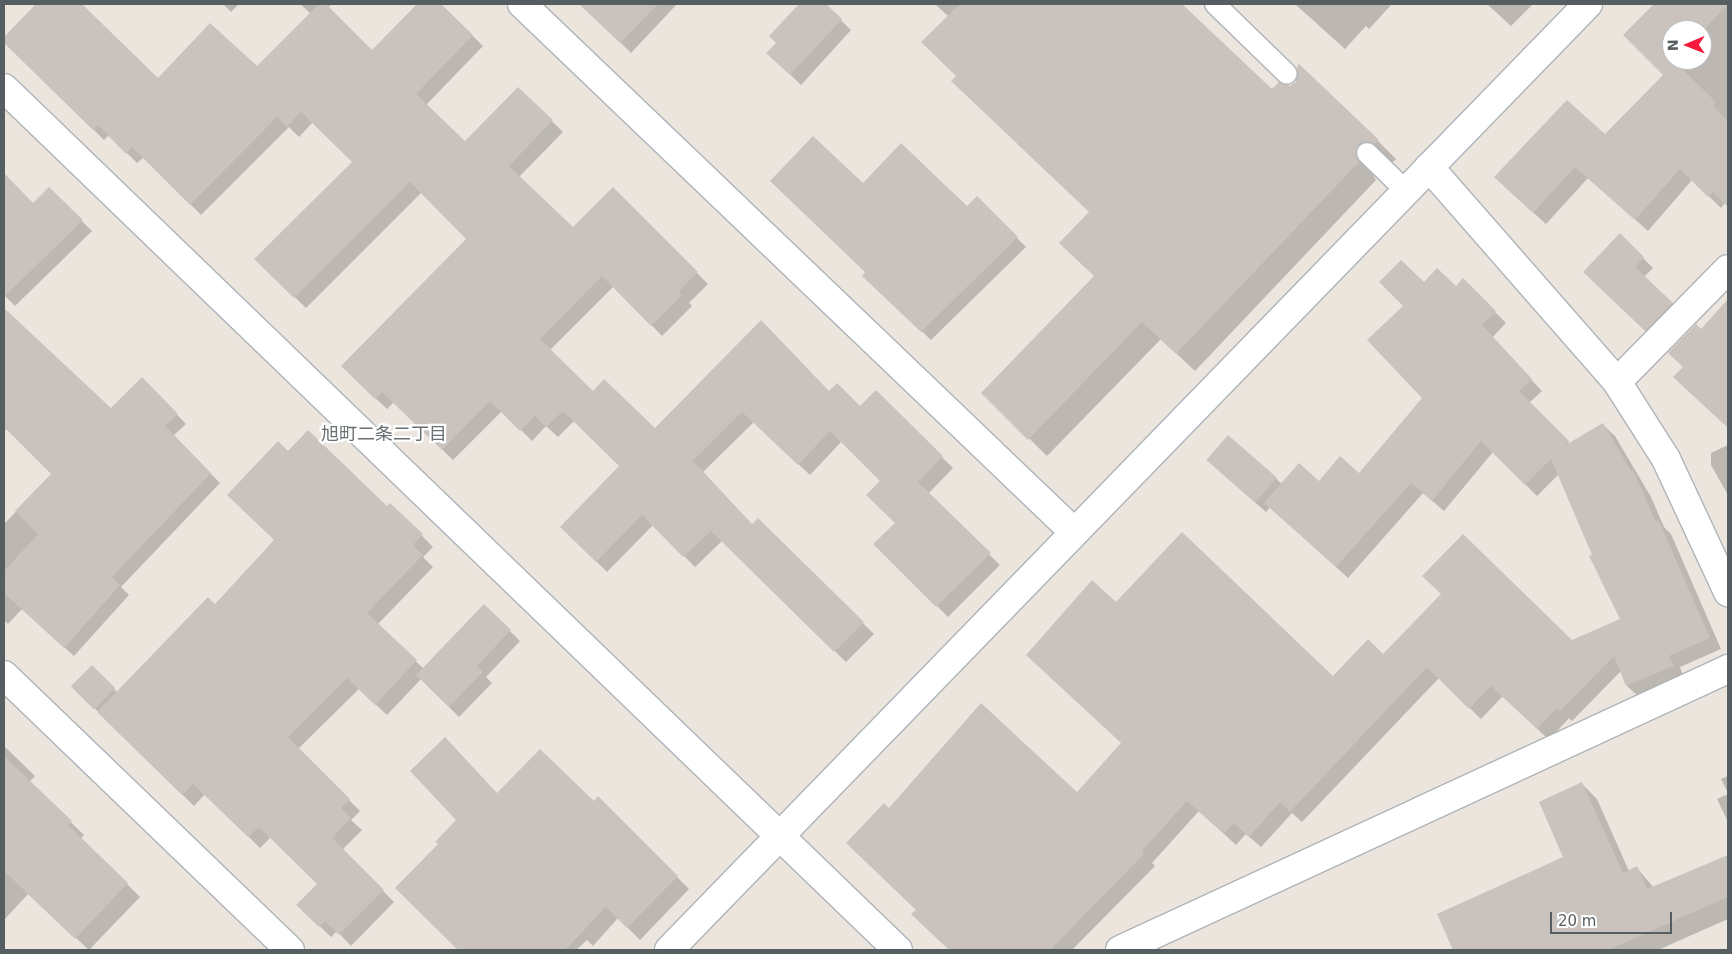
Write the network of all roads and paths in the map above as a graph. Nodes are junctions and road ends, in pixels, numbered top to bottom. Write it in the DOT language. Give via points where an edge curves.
graph roads {
  1 [pos="522,4"];
  2 [pos="1215,4"];
  3 [pos="1588,4"];
  4 [pos="1287,74"];
  5 [pos="4,88"];
  6 [pos="1367,153"];
  7 [pos="1429,167"];
  8 [pos="1406,191"];
  9 [pos="1728,269"];
  10 [pos="1617,382"];
  11 [pos="1074,532"];
  12 [pos="1728,592"];
  13 [pos="1728,669"];
  14 [pos="4,675"];
  15 [pos="779,836"];
  16 [pos="290,950"];
  17 [pos="669,950"];
  18 [pos="898,950"];
  19 [pos="1120,950"];
  1 -- 11 [label="street"];
  2 -- 4 [label="lane"];
  3 -- 7 [label="street"];
  5 -- 15 [label="street"];
  6 -- 8 [label="lane"];
  7 -- 8 [label="street"];
  7 -- 10 [label="street"];
  8 -- 11 [label="street"];
  9 -- 10 [label="street"];
  10 -- 12 [label="street" via="1666,459"];
  11 -- 15 [label="street"];
  13 -- 19 [label="street"];
  14 -- 16 [label="street"];
  15 -- 17 [label="street"];
  15 -- 18 [label="street"];
}
